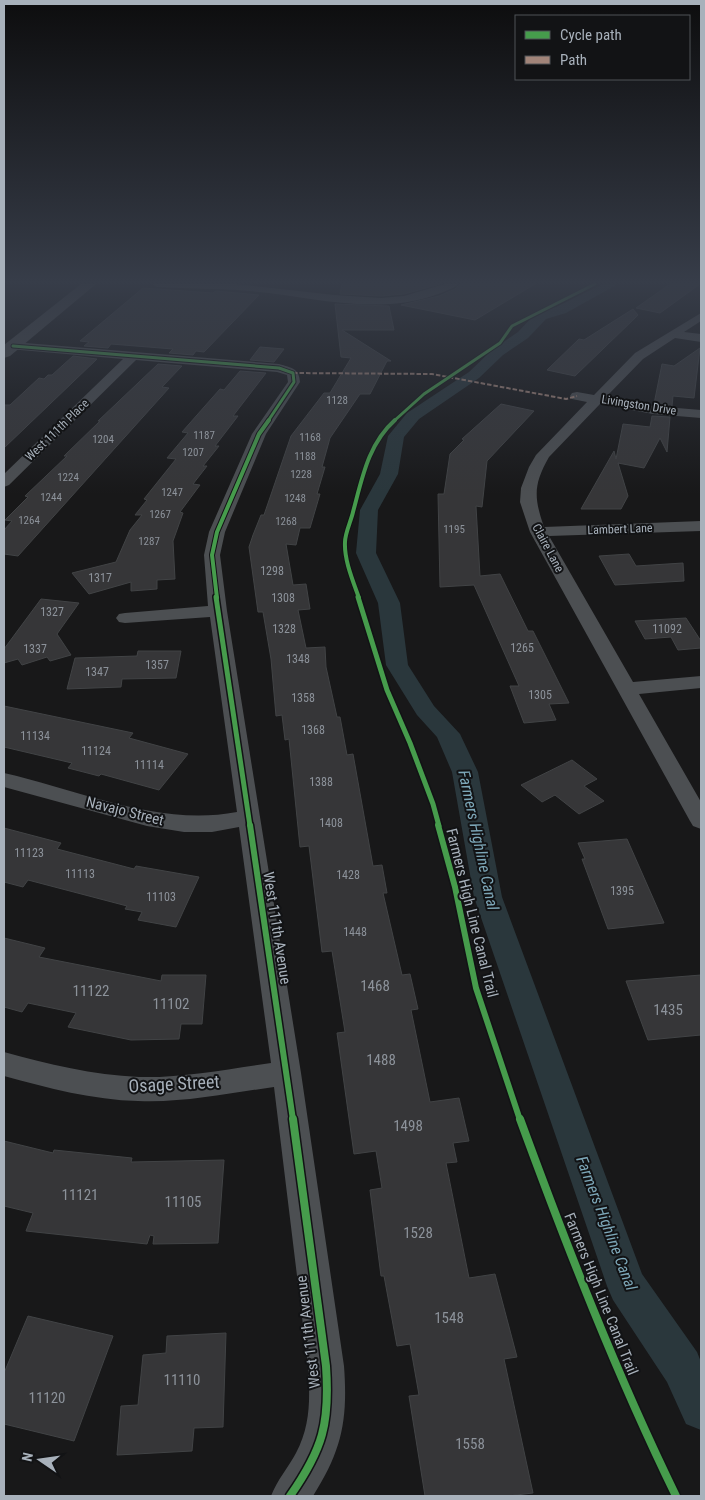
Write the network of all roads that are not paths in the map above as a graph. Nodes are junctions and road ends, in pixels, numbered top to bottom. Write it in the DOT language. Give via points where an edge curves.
graph roads {
  1 [pos="86,354"];
  2 [pos="642,354"];
  3 [pos="132,357"];
  4 [pos="578,396"];
  5 [pos="597,399"];
  6 [pos="701,414"];
  7 [pos="4,482"];
  8 [pos="701,526"];
  9 [pos="538,532"];
  10 [pos="218,611"];
  11 [pos="125,618"];
  12 [pos="701,682"];
  13 [pos="626,689"];
  14 [pos="4,780"];
  15 [pos="248,818"];
  16 [pos="701,821"];
  17 [pos="4,1064"];
  18 [pos="287,1073"];
  19 [pos="290,1496"];
  1 -- 3 [label="street"];
  2 -- 5 [label="street, Claire Lane"];
  3 -- 7 [label="street, West 111th Place"];
  3 -- 10 [label="street, West 111th Avenue" via="279,368 294,373 294,382 259,434 217,532 212,555"];
  4 -- 5 [label="street, Livingston Drive"];
  5 -- 6 [label="street, Livingston Drive" via="654,410"];
  5 -- 9 [label="street, Claire Lane" via="553,443 536,467 528,502"];
  8 -- 9 [label="street, Lambert Lane"];
  9 -- 13 [label="street, Claire Lane"];
  10 -- 11 [label="street"];
  10 -- 15 [label="street, West 111th Avenue"];
  12 -- 13 [label="street"];
  13 -- 16 [label="street, Claire Lane"];
  14 -- 15 [label="street, Navajo Street" via="147,818 184,824 212,824"];
  15 -- 18 [label="street, West 111th Avenue"];
  17 -- 18 [label="street, Osage Street" via="76,1081 140,1089"];
  18 -- 19 [label="street, West 111th Avenue" via="326,1366 328,1409 318,1449"];
}
